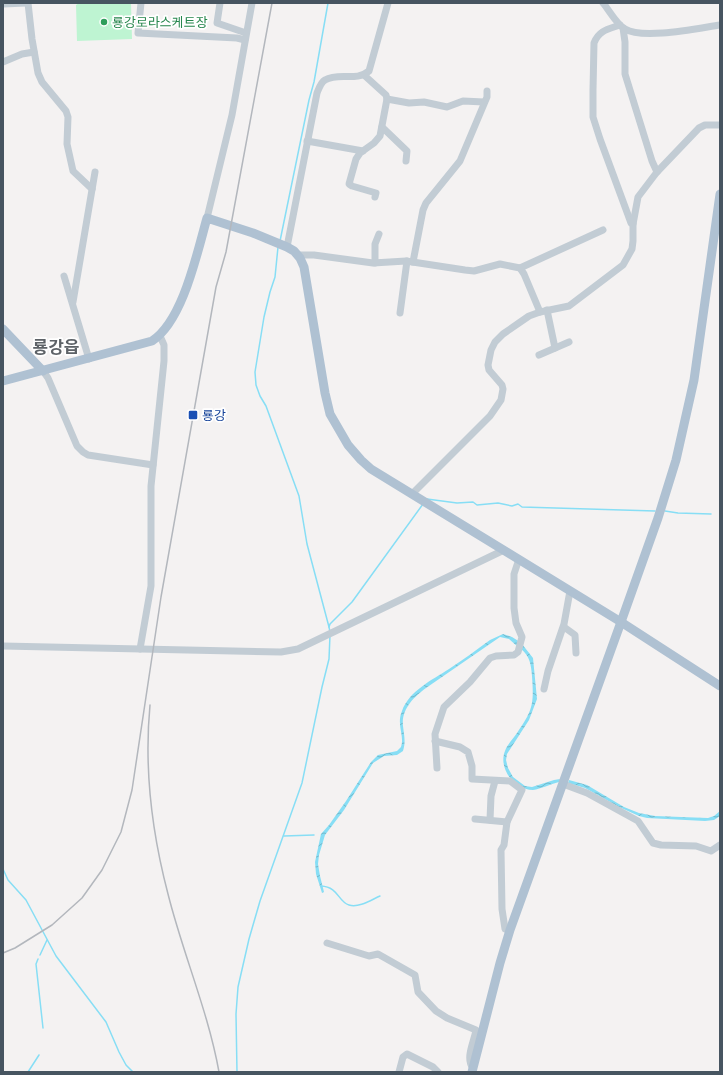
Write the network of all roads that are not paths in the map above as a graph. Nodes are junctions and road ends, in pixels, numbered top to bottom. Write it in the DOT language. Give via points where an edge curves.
graph roads {
  1 [pos="27,3"];
  2 [pos="141,3"];
  3 [pos="220,3"];
  4 [pos="252,3"];
  5 [pos="388,3"];
  6 [pos="603,3"];
  7 [pos="3,4"];
  8 [pos="720,25"];
  9 [pos="622,27"];
  10 [pos="246,36"];
  11 [pos="34,52"];
  12 [pos="3,62"];
  13 [pos="364,75"];
  14 [pos="487,91"];
  15 [pos="387,99"];
  16 [pos="484,102"];
  17 [pos="720,125"];
  18 [pos="382,127"];
  19 [pos="307,141"];
  20 [pos="363,151"];
  21 [pos="406,161"];
  22 [pos="95,172"];
  23 [pos="657,172"];
  24 [pos="92,189"];
  25 [pos="720,194"];
  26 [pos="375,197"];
  27 [pos="206,218"];
  28 [pos="633,224"];
  29 [pos="604,230"];
  30 [pos="379,234"];
  31 [pos="282,245"];
  32 [pos="297,254"];
  33 [pos="410,262"];
  34 [pos="375,263"];
  35 [pos="520,268"];
  36 [pos="64,276"];
  37 [pos="73,302"];
  38 [pos="544,311"];
  39 [pos="400,313"];
  40 [pos="3,329"];
  41 [pos="160,336"];
  42 [pos="569,342"];
  43 [pos="555,348"];
  44 [pos="539,355"];
  45 [pos="89,359"];
  46 [pos="43,371"];
  47 [pos="3,381"];
  48 [pos="153,465"];
  49 [pos="412,494"];
  50 [pos="504,550"];
  51 [pos="518,559"];
  52 [pos="570,591"];
  53 [pos="621,622"];
  54 [pos="564,627"];
  55 [pos="3,646"];
  56 [pos="140,649"];
  57 [pos="576,653"];
  58 [pos="720,686"];
  59 [pos="544,689"];
  60 [pos="435,740"];
  61 [pos="437,768"];
  62 [pos="495,781"];
  63 [pos="564,781"];
  64 [pos="475,819"];
  65 [pos="490,820"];
  66 [pos="507,822"];
  67 [pos="720,845"];
  68 [pos="510,930"];
  69 [pos="327,943"];
  70 [pos="472,1070"];
  71 [pos="399,1072"];
  72 [pos="438,1072"];
  1 -- 7 [label="street"];
  1 -- 11 [label="street"];
  2 -- 10 [label="street" via="138,33 237,38"];
  3 -- 10 [label="street" via="216,23"];
  4 -- 10 [label="street"];
  5 -- 13 [label="street" via="369,71"];
  6 -- 9 [label="street"];
  8 -- 9 [label="street" via="657,33 637,33"];
  9 -- 23 [label="street" via="625,42 625,78"];
  9 -- 28 [label="street" via="603,31 594,43 593,117 616,186"];
  10 -- 27 [label="street" via="232,115"];
  11 -- 12 [label="street"];
  11 -- 24 [label="street" via="42,82 68,117 68,144 73,171"];
  13 -- 15 [label="street" via="386,95"];
  13 -- 19 [label="street" via="333,77 321,84"];
  14 -- 16 [label="street"];
  15 -- 16 [label="street" via="447,107 463,101"];
  15 -- 18 [label="street"];
  16 -- 33 [label="street" via="460,161 426,203"];
  17 -- 23 [label="street" via="705,125 699,128"];
  18 -- 20 [label="street" via="380,136"];
  18 -- 21 [label="street" via="407,151"];
  19 -- 20 [label="street"];
  19 -- 31 [label="street"];
  20 -- 26 [label="street" via="356,158 349,184 376,193"];
  22 -- 24 [label="street"];
  23 -- 28 [label="street" via="638,197"];
  24 -- 37 [label="street"];
  25 -- 53 [label="main road" via="696,366 683,431 660,512"];
  27 -- 31 [label="main road"];
  27 -- 41 [label="main road" via="185,292"];
  28 -- 38 [label="street" via="632,249 623,265 569,306"];
  29 -- 35 [label="street"];
  30 -- 34 [label="street" via="375,244"];
  31 -- 32 [label="main road"];
  32 -- 34 [label="street"];
  32 -- 49 [label="main road" via="304,267 330,414 348,445 371,470"];
  33 -- 34 [label="street"];
  33 -- 35 [label="street" via="470,270 500,264"];
  33 -- 39 [label="street"];
  35 -- 38 [label="street"];
  36 -- 37 [label="street"];
  37 -- 45 [label="street"];
  38 -- 43 [label="street"];
  38 -- 49 [label="street" via="524,319 495,342 488,365 489,370 502,385 501,400 490,416"];
  40 -- 46 [label="main road"];
  41 -- 45 [label="main road" via="152,341"];
  41 -- 48 [label="street" via="164,346 164,362"];
  42 -- 43 [label="street"];
  43 -- 44 [label="street"];
  45 -- 46 [label="main road"];
  46 -- 47 [label="main road"];
  46 -- 48 [label="street" via="77,446 83,452 88,455"];
  48 -- 56 [label="street" via="151,586"];
  49 -- 50 [label="main road"];
  50 -- 51 [label="main road"];
  50 -- 56 [label="street" via="298,648 281,652"];
  51 -- 52 [label="main road"];
  51 -- 60 [label="street" via="514,574 514,608 522,637 518,652 514,655 490,658 467,685 446,704"];
  52 -- 53 [label="main road"];
  52 -- 54 [label="street"];
  53 -- 58 [label="main road"];
  53 -- 63 [label="main road"];
  54 -- 57 [label="street" via="575,635"];
  54 -- 59 [label="street"];
  55 -- 56 [label="street"];
  60 -- 61 [label="street"];
  60 -- 62 [label="street" via="468,752 472,779"];
  62 -- 65 [label="street" via="491,796"];
  62 -- 66 [label="street" via="510,781 522,790"];
  63 -- 67 [label="street" via="638,821 653,843 696,846 711,851"];
  63 -- 68 [label="main road"];
  64 -- 65 [label="street"];
  65 -- 66 [label="street"];
  66 -- 68 [label="street" via="501,850 501,878 505,929"];
  68 -- 70 [label="main road"];
  69 -- 70 [label="street" via="369,956 378,954 415,975 418,992 436,1011 476,1030 470,1057"];
  71 -- 72 [label="street" via="403,1057 407,1054"];
}
